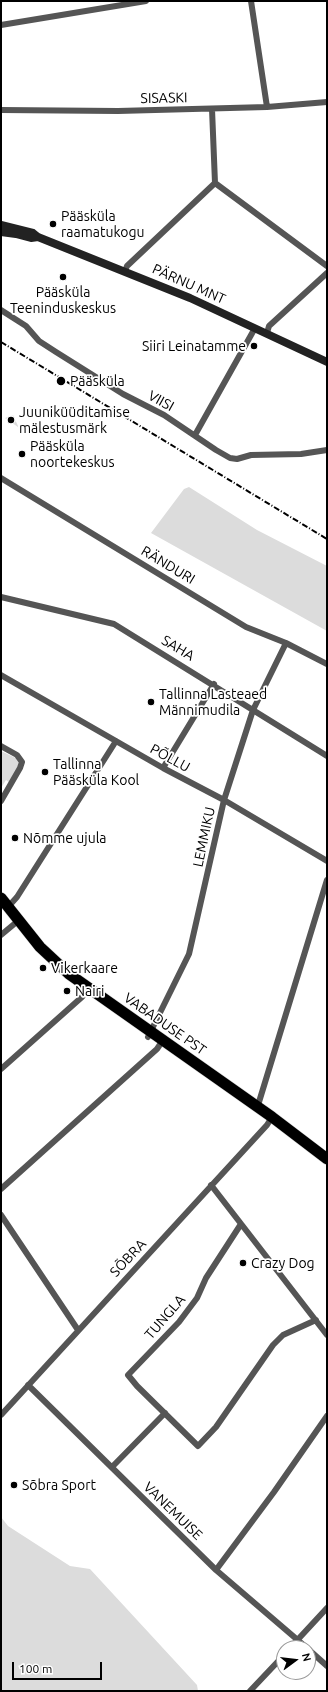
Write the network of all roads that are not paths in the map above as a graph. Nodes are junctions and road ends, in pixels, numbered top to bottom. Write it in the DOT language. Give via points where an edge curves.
graph roads {
  1 [pos="146,1"];
  2 [pos="251,1"];
  3 [pos="1,25"];
  4 [pos="327,102"];
  5 [pos="267,107"];
  6 [pos="212,109"];
  7 [pos="1,110"];
  8 [pos="215,183"];
  9 [pos="1,225"];
  10 [pos="1,232"];
  11 [pos="38,237"];
  12 [pos="327,266"];
  13 [pos="125,271"];
  14 [pos="327,273"];
  15 [pos="1,310"];
  16 [pos="255,328"];
  17 [pos="267,333"];
  18 [pos="327,362"];
  19 [pos="195,435"];
  20 [pos="327,450"];
  21 [pos="1,478"];
  22 [pos="1,597"];
  23 [pos="286,643"];
  24 [pos="327,664"];
  25 [pos="1,675"];
  26 [pos="214,684"];
  27 [pos="252,710"];
  28 [pos="116,741"];
  29 [pos="1,746"];
  30 [pos="327,756"];
  31 [pos="163,768"];
  32 [pos="224,800"];
  33 [pos="1,801"];
  34 [pos="327,861"];
  35 [pos="327,880"];
  36 [pos="3,905"];
  37 [pos="16,922"];
  38 [pos="1,935"];
  39 [pos="87,991"];
  40 [pos="150,1035"];
  41 [pos="161,1042"];
  42 [pos="1,1069"];
  43 [pos="256,1108"];
  44 [pos="271,1119"];
  45 [pos="327,1159"];
  46 [pos="327,1166"];
  47 [pos="211,1185"];
  48 [pos="1,1189"];
  49 [pos="1,1216"];
  50 [pos="241,1224"];
  51 [pos="316,1320"];
  52 [pos="78,1330"];
  53 [pos="327,1335"];
  54 [pos="28,1385"];
  55 [pos="165,1413"];
  56 [pos="1,1415"];
  57 [pos="327,1416"];
  58 [pos="112,1467"];
  59 [pos="216,1570"];
  60 [pos="327,1608"];
  61 [pos="298,1640"];
  62 [pos="316,1656"];
  63 [pos="276,1663"];
  64 [pos="327,1666"];
  65 [pos="250,1691"];
  1 -- 3 [label="street"];
  2 -- 5 [label="street"];
  4 -- 5 [label="street, SISASKI"];
  5 -- 6 [label="street, SISASKI"];
  6 -- 7 [label="street, SISASKI"];
  6 -- 8 [label="street"];
  8 -- 12 [label="street"];
  8 -- 13 [label="street" via="127,266"];
  9 -- 11 [label="main road, PÄRNU MNT" via="24,230"];
  10 -- 11 [label="main road, PÄRNU MNT"];
  11 -- 13 [label="main road, PÄRNU MNT"];
  13 -- 16 [label="main road, PÄRNU MNT"];
  14 -- 17 [label="street" via="269,326"];
  15 -- 19 [label="street, VIISI" via="26,326 51,349 122,394 164,415"];
  16 -- 17 [label="main road, PÄRNU MNT"];
  16 -- 19 [label="street"];
  17 -- 18 [label="main road, PÄRNU MNT"];
  19 -- 20 [label="street, VIISI" via="225,455 237,459 252,454 301,454"];
  21 -- 23 [label="street, RÄNDURI" via="246,627"];
  22 -- 26 [label="street, SAHA" via="114,624"];
  23 -- 24 [label="street, RÄNDURI"];
  23 -- 27 [label="street, LEMMIKU"];
  25 -- 28 [label="street, PÕLLU"];
  26 -- 27 [label="street, SAHA"];
  26 -- 31 [label="street"];
  27 -- 30 [label="street, SAHA"];
  27 -- 32 [label="street, LEMMIKU"];
  28 -- 31 [label="street, PÕLLU"];
  28 -- 36 [label="street" via="17,897"];
  29 -- 33 [label="street" via="17,755 22,762"];
  31 -- 32 [label="street, PÕLLU"];
  32 -- 34 [label="street, PÕLLU"];
  32 -- 40 [label="street, LEMMIKU" via="189,954"];
  35 -- 43 [label="street"];
  36 -- 37 [label="highway, VABADUSE PST"];
  37 -- 38 [label="street"];
  37 -- 39 [label="highway, VABADUSE PST"];
  39 -- 40 [label="highway, VABADUSE PST"];
  39 -- 42 [label="street"];
  40 -- 41 [label="highway, VABADUSE PST"];
  41 -- 43 [label="highway, VABADUSE PST"];
  41 -- 48 [label="street"];
  43 -- 44 [label="highway, VABADUSE PST"];
  44 -- 45 [label="highway, VABADUSE PST"];
  44 -- 46 [label="highway, VABADUSE PST"];
  44 -- 47 [label="street, SÕBRA"];
  47 -- 50 [label="street"];
  47 -- 52 [label="street, SÕBRA"];
  49 -- 52 [label="street"];
  50 -- 51 [label="street"];
  50 -- 55 [label="street, TUNGLA" via="206,1278 197,1298 179,1322 128,1375"];
  51 -- 53 [label="street"];
  51 -- 55 [label="street, TUNGLA" via="283,1335 272,1345 216,1427 198,1446"];
  52 -- 54 [label="street, SÕBRA"];
  54 -- 56 [label="street, SÕBRA"];
  54 -- 58 [label="street, VANEMUISE"];
  55 -- 58 [label="street"];
  57 -- 59 [label="street"];
  58 -- 59 [label="street, VANEMUISE"];
  59 -- 61 [label="street, VANEMUISE"];
  60 -- 61 [label="street"];
  62 -- 64 [label="street, VANEMUISE"];
  63 -- 65 [label="street"];
}
